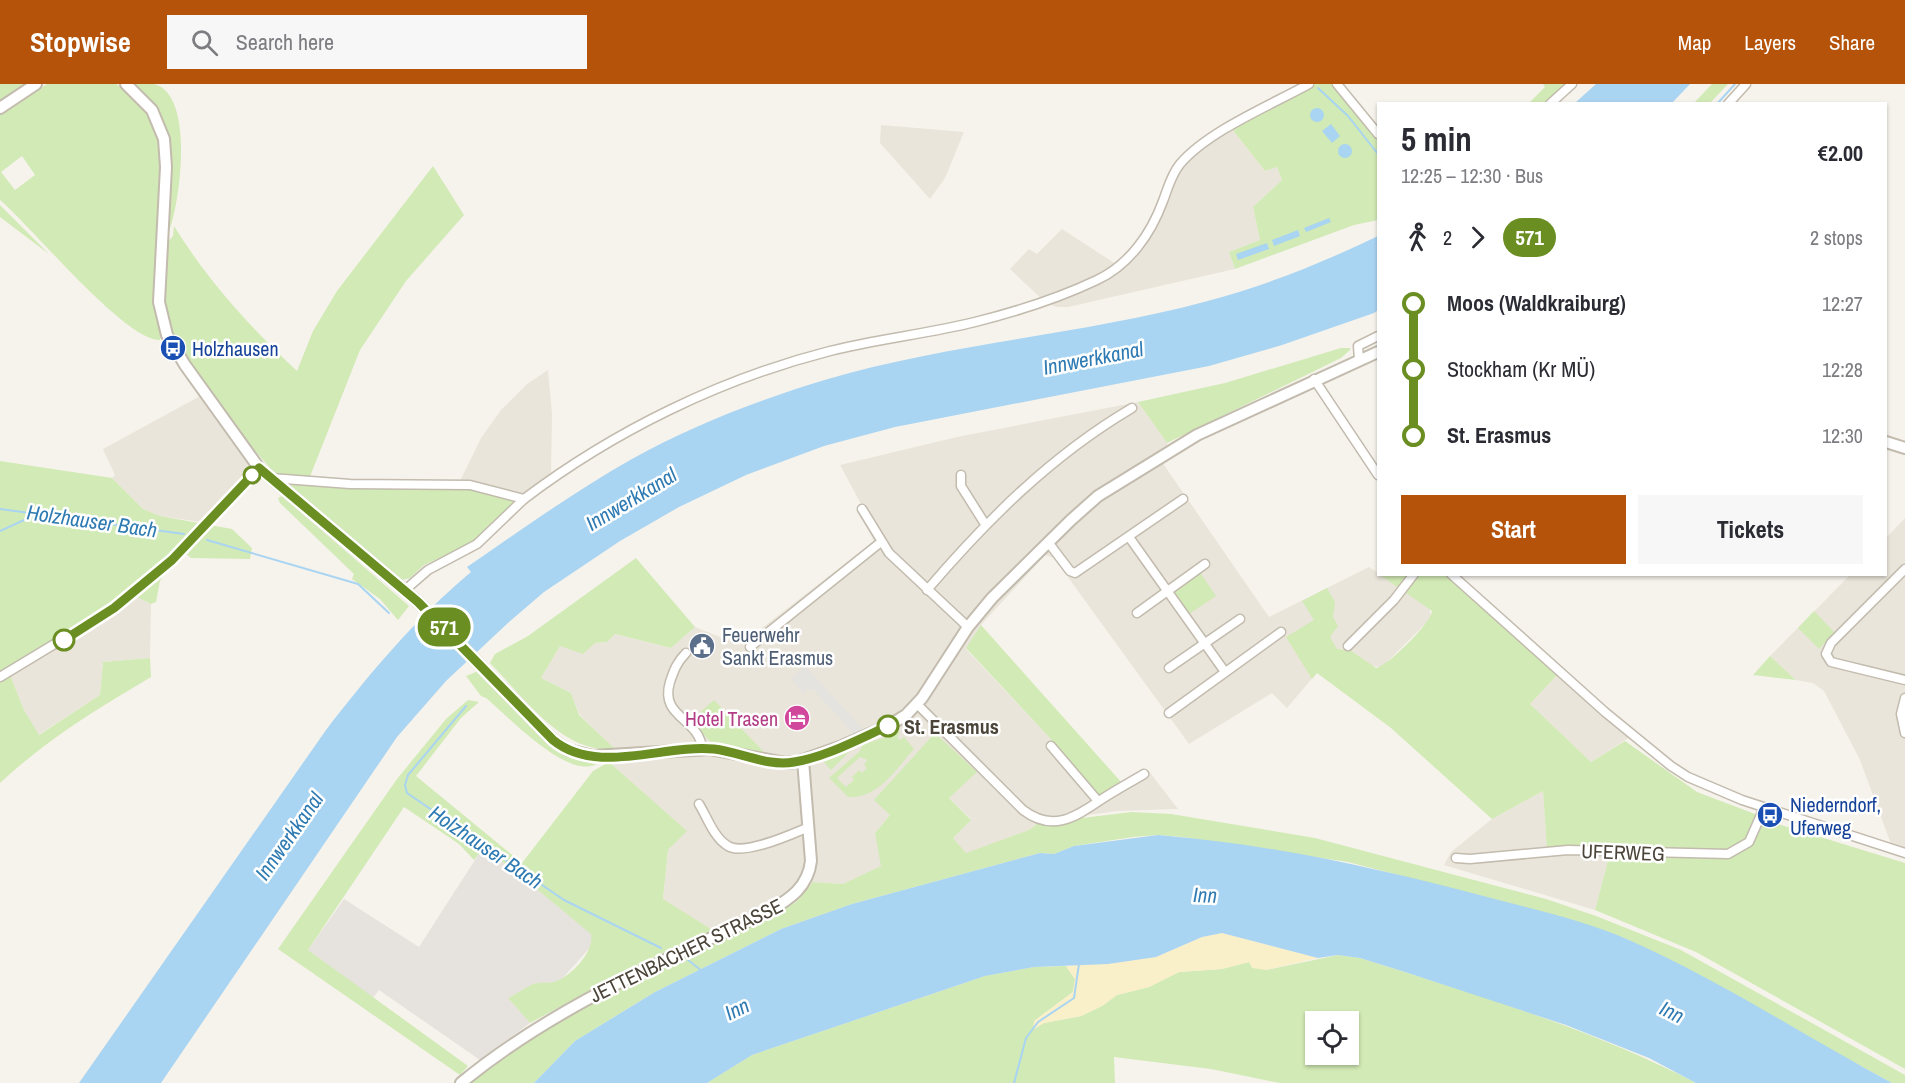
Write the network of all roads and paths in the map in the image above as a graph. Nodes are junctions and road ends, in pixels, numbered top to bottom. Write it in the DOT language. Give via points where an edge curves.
graph roads {
  1 [pos="36,84"];
  2 [pos="126,84"];
  3 [pos="1309,84"];
  4 [pos="1337,84"];
  5 [pos="1572,84"];
  6 [pos="1746,84"];
  7 [pos="1552,102"];
  8 [pos="1730,102"];
  9 [pos="0,108"];
  10 [pos="1377,133"];
  11 [pos="1377,336"];
  12 [pos="1377,352"];
  13 [pos="1359,359"];
  14 [pos="1314,379"];
  15 [pos="1132,408"];
  16 [pos="1887,442"];
  17 [pos="1905,448"];
  18 [pos="259,468"];
  19 [pos="1377,474"];
  20 [pos="961,475"];
  21 [pos="270,478"];
  22 [pos="524,499"];
  23 [pos="1183,499"];
  24 [pos="862,509"];
  25 [pos="985,524"];
  26 [pos="1129,537"];
  27 [pos="880,542"];
  28 [pos="1048,542"];
  29 [pos="1205,564"];
  30 [pos="1905,569"];
  31 [pos="1412,576"];
  32 [pos="1453,576"];
  33 [pos="405,590"];
  34 [pos="927,590"];
  35 [pos="1167,591"];
  36 [pos="1137,613"];
  37 [pos="1239,619"];
  38 [pos="968,627"];
  39 [pos="1281,632"];
  40 [pos="1203,644"];
  41 [pos="1348,646"];
  42 [pos="750,647"];
  43 [pos="686,654"];
  44 [pos="1169,668"];
  45 [pos="1225,672"];
  46 [pos="0,677"];
  47 [pos="1905,680"];
  48 [pos="1905,698"];
  49 [pos="917,704"];
  50 [pos="1169,712"];
  51 [pos="1905,733"];
  52 [pos="1051,746"];
  53 [pos="702,748"];
  54 [pos="803,760"];
  55 [pos="1144,774"];
  56 [pos="1098,801"];
  57 [pos="699,804"];
  58 [pos="1764,808"];
  59 [pos="809,827"];
  60 [pos="1905,854"];
  61 [pos="1456,858"];
  62 [pos="460,1083"];
  1 -- 9 [label="street"];
  2 -- 18 [label="street" via="156,115 165,148 158,294 167,335"];
  3 -- 22 [label="street" via="1192,152 1176,170 1158,214 1140,243 1123,264 1103,277 996,317 829,351 715,390 607,443"];
  4 -- 10 [label="street"];
  5 -- 7 [label="street"];
  6 -- 8 [label="street"];
  11 -- 13 [label="street" via="1358,346"];
  12 -- 13 [label="street"];
  13 -- 14 [label="street"];
  14 -- 19 [label="street"];
  14 -- 28 [label="street" via="1225,421 1115,484"];
  15 -- 25 [label="street" via="1060,455"];
  16 -- 17 [label="street"];
  18 -- 21 [label="street"];
  18 -- 46 [label="street" via="186,547 114,608"];
  20 -- 25 [label="street" via="961,486"];
  21 -- 22 [label="street" via="350,484 470,485"];
  21 -- 33 [label="street"];
  22 -- 33 [label="street" via="477,544 428,570"];
  23 -- 26 [label="street"];
  24 -- 27 [label="street"];
  25 -- 34 [label="street"];
  26 -- 28 [label="street" via="1075,573"];
  26 -- 35 [label="street"];
  27 -- 34 [label="street"];
  27 -- 42 [label="street"];
  28 -- 38 [label="street"];
  29 -- 35 [label="street"];
  30 -- 47 [label="street" via="1826,650 1826,658 1831,662"];
  31 -- 41 [label="street"];
  32 -- 58 [label="street" via="1671,766 1714,789"];
  33 -- 53 [label="street" via="553,740 568,750 598,757"];
  34 -- 38 [label="street"];
  35 -- 36 [label="street"];
  35 -- 40 [label="street"];
  37 -- 40 [label="street"];
  38 -- 49 [label="street"];
  39 -- 45 [label="street"];
  40 -- 44 [label="street"];
  40 -- 45 [label="street"];
  43 -- 53 [label="street" via="675,666 666,697 698,735"];
  45 -- 50 [label="street"];
  48 -- 51 [label="street" via="1901,714"];
  49 -- 54 [label="street" via="888,726"];
  49 -- 56 [label="street" via="1032,817 1046,821 1068,819"];
  52 -- 56 [label="street"];
  53 -- 54 [label="street" via="779,763"];
  54 -- 59 [label="street, JETTENBACHER STRASSE"];
  55 -- 56 [label="street"];
  57 -- 59 [label="street" via="716,834 732,848 773,841"];
  58 -- 60 [label="street"];
  58 -- 61 [label="street, UFERWEG" via="1749,842 1728,854 1586,850"];
  59 -- 62 [label="street, JETTENBACHER STRASSE" via="809,874 792,897 571,1007"];
}
